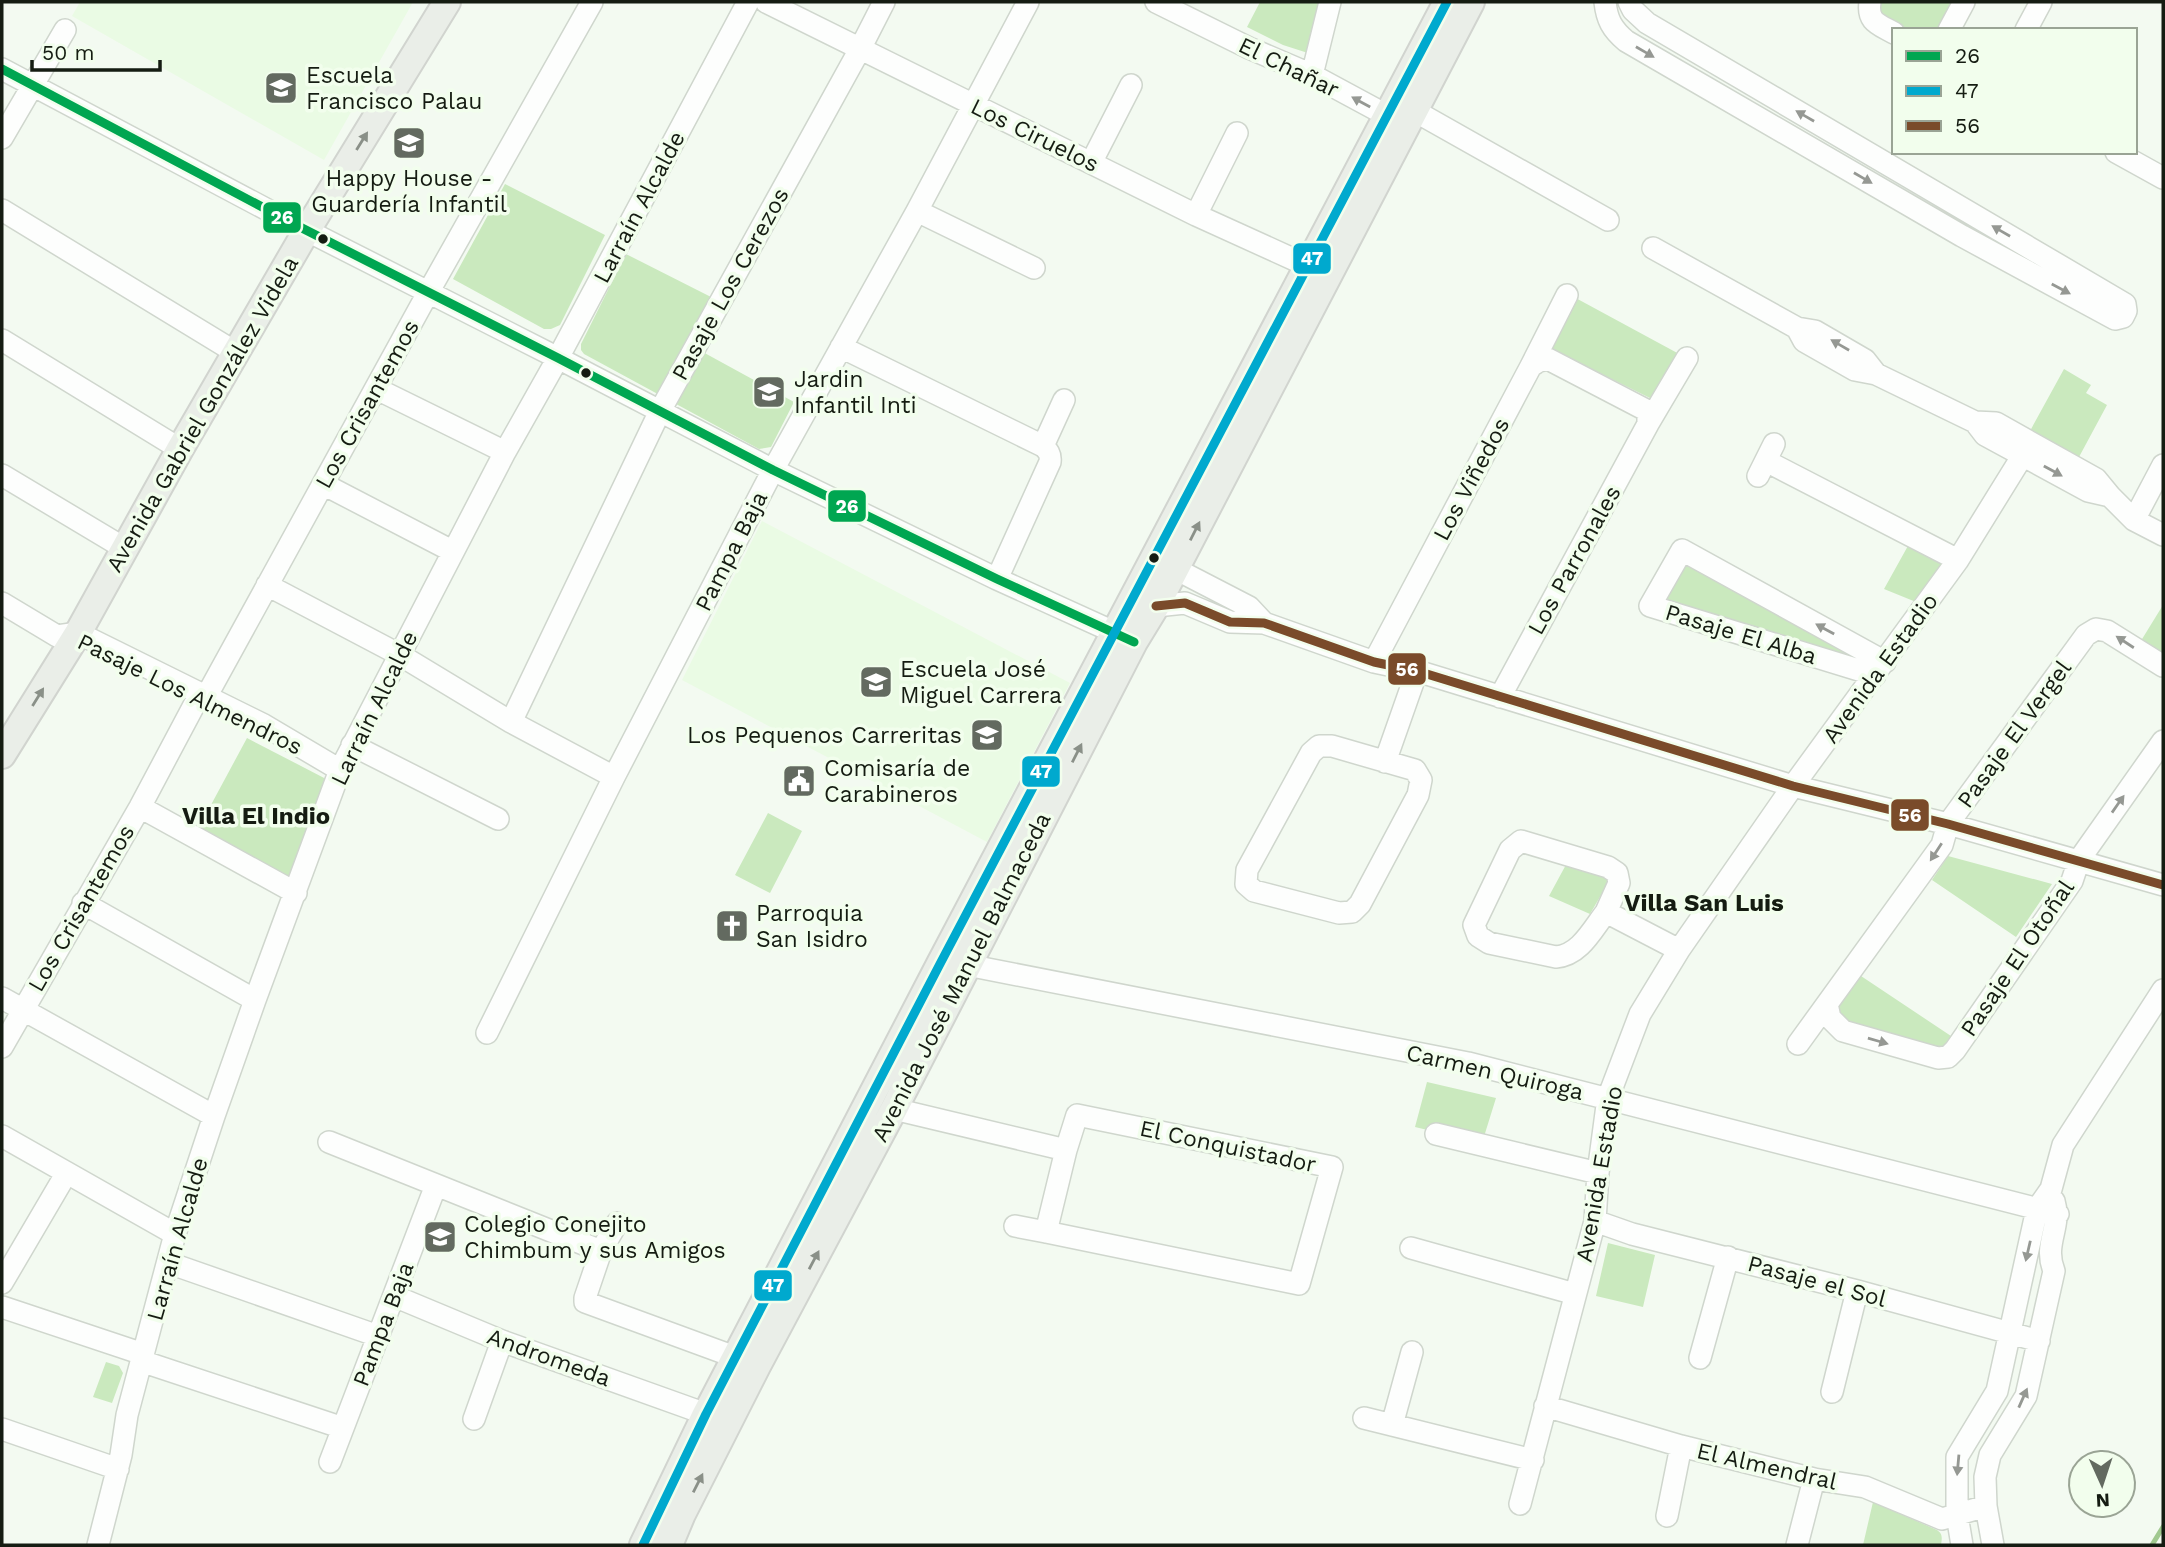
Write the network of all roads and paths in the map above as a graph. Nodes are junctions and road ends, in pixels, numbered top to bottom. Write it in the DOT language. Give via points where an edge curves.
graph roads {
  1 [pos="447,2"];
  2 [pos="592,2"];
  3 [pos="748,2"];
  4 [pos="766,2"];
  5 [pos="884,2"];
  6 [pos="1028,2"];
  7 [pos="1156,2"];
  8 [pos="1330,2"];
  9 [pos="1447,2"];
  10 [pos="1471,2"];
  11 [pos="1605,2"];
  12 [pos="1629,2"];
  13 [pos="1870,2"];
  14 [pos="1964,2"];
  15 [pos="2041,2"];
  16 [pos="1950,28"];
  17 [pos="2027,28"];
  18 [pos="65,30"];
  19 [pos="1892,32"];
  20 [pos="860,49"];
  21 [pos="1702,55"];
  22 [pos="2,69"];
  23 [pos="1312,75"];
  24 [pos="1688,77"];
  25 [pos="32,84"];
  26 [pos="1130,85"];
  27 [pos="975,105"];
  28 [pos="1401,113"];
  29 [pos="1237,133"];
  30 [pos="2,138"];
  31 [pos="1846,140"];
  32 [pos="2120,154"];
  33 [pos="1833,161"];
  34 [pos="1091,163"];
  35 [pos="2163,178"];
  36 [pos="2,210"];
  37 [pos="917,211"];
  38 [pos="1196,215"];
  39 [pos="1975,216"];
  40 [pos="1608,220"];
  41 [pos="307,230"];
  42 [pos="1962,236"];
  43 [pos="1653,248"];
  44 [pos="1307,265"];
  45 [pos="1034,268"];
  46 [pos="429,291"];
  47 [pos="1567,295"];
  48 [pos="2,340"];
  49 [pos="841,347"];
  50 [pos="235,352"];
  51 [pos="558,358"];
  52 [pos="1687,358"];
  53 [pos="1531,366"];
  54 [pos="377,388"];
  55 [pos="1064,400"];
  56 [pos="660,411"];
  57 [pos="1975,422"];
  58 [pos="1648,424"];
  59 [pos="1044,446"];
  60 [pos="180,449"];
  61 [pos="505,452"];
  62 [pos="2023,455"];
  63 [pos="1766,460"];
  64 [pos="2163,465"];
  65 [pos="773,470"];
  66 [pos="2,475"];
  67 [pos="323,484"];
  68 [pos="2110,496"];
  69 [pos="2134,520"];
  70 [pos="2163,535"];
  71 [pos="124,548"];
  72 [pos="452,551"];
  73 [pos="1958,560"];
  74 [pos="1164,563"];
  75 [pos="997,579"];
  76 [pos="267,585"];
  77 [pos="2,603"];
  78 [pos="1156,606"];
  79 [pos="1264,623"];
  80 [pos="78,633"];
  81 [pos="1125,637"];
  82 [pos="400,655"];
  83 [pos="1374,662"];
  84 [pos="2163,666"];
  85 [pos="1880,668"];
  86 [pos="1417,671"];
  87 [pos="203,696"];
  88 [pos="1500,697"];
  89 [pos="511,722"];
  90 [pos="2163,741"];
  91 [pos="352,745"];
  92 [pos="4,747"];
  93 [pos="1385,762"];
  94 [pos="340,770"];
  95 [pos="614,777"];
  96 [pos="1793,786"];
  97 [pos="140,807"];
  98 [pos="498,819"];
  99 [pos="1948,824"];
  100 [pos="2079,860"];
  101 [pos="2163,885"];
  102 [pos="296,892"];
  103 [pos="83,903"];
  104 [pos="1606,912"];
  105 [pos="1679,950"];
  106 [pos="967,965"];
  107 [pos="2163,990"];
  108 [pos="2,998"];
  109 [pos="255,1000"];
  110 [pos="1827,1004"];
  111 [pos="23,1009"];
  112 [pos="487,1033"];
  113 [pos="1798,1044"];
  114 [pos="2,1046"];
  115 [pos="1608,1098"];
  116 [pos="894,1109"];
  117 [pos="214,1116"];
  118 [pos="1436,1134"];
  119 [pos="2,1136"];
  120 [pos="329,1142"];
  121 [pos="1066,1150"];
  122 [pos="1598,1173"];
  123 [pos="66,1174"];
  124 [pos="436,1185"];
  125 [pos="2048,1211"];
  126 [pos="1595,1221"];
  127 [pos="617,1223"];
  128 [pos="1016,1226"];
  129 [pos="1046,1232"];
  130 [pos="176,1234"];
  131 [pos="1411,1248"];
  132 [pos="601,1251"];
  133 [pos="1728,1257"];
  134 [pos="169,1263"];
  135 [pos="2,1283"];
  136 [pos="1857,1291"];
  137 [pos="1575,1294"];
  138 [pos="394,1296"];
  139 [pos="2,1307"];
  140 [pos="2009,1333"];
  141 [pos="378,1336"];
  142 [pos="502,1341"];
  143 [pos="2039,1341"];
  144 [pos="1412,1352"];
  145 [pos="142,1357"];
  146 [pos="735,1357"];
  147 [pos="1700,1357"];
  148 [pos="1832,1392"];
  149 [pos="1545,1406"];
  150 [pos="706,1414"];
  151 [pos="1364,1418"];
  152 [pos="474,1419"];
  153 [pos="1392,1425"];
  154 [pos="343,1428"];
  155 [pos="2,1429"];
  156 [pos="1681,1446"];
  157 [pos="1532,1460"];
  158 [pos="330,1462"];
  159 [pos="118,1469"];
  160 [pos="1814,1479"];
  161 [pos="1520,1504"];
  162 [pos="1986,1506"];
  163 [pos="1957,1515"];
  164 [pos="1667,1516"];
  165 [pos="98,1545"];
  166 [pos="643,1545"];
  167 [pos="670,1545"];
  168 [pos="1797,1545"];
  169 [pos="1962,1545"];
  170 [pos="1993,1545"];
  41 -- 1 [label="main road, Avenida Gabriel González Videla, one-way"];
  2 -- 46 [label="street, Los Crisantemos"];
  3 -- 51 [label="street, Larraín Alcalde"];
  4 -- 20 [label="street, Los Ciruelos"];
  5 -- 20 [label="street, Pasaje Los Cerezos"];
  6 -- 27 [label="street, Pampa Baja"];
  7 -- 23 [label="street, El Chañar"];
  8 -- 23 [label="street"];
  9 -- 28 [label="main road, Avenida José Manuel Balmaceda"];
  10 -- 28 [label="main road, Avenida José Manuel Balmaceda"];
  11 -- 24 [label="street, one-way" via="1607,19 1626,41"];
  12 -- 21 [label="street" via="1647,23"];
  13 -- 19 [label="street" via="1868,13 1875,23"];
  14 -- 16 [label="street"];
  15 -- 17 [label="street"];
  18 -- 25 [label="street"];
  20 -- 27 [label="street, Los Ciruelos"];
  20 -- 56 [label="street, Pasaje Los Cerezos"];
  21 -- 24 [label="street"];
  31 -- 21 [label="street, one-way"];
  22 -- 25 [label="street"];
  28 -- 23 [label="street, El Chañar, one-way"];
  24 -- 33 [label="street"];
  25 -- 30 [label="street"];
  25 -- 41 [label="street"];
  26 -- 34 [label="street"];
  27 -- 34 [label="street, Los Ciruelos"];
  27 -- 37 [label="street, Pampa Baja"];
  28 -- 40 [label="street, El Chañar"];
  28 -- 44 [label="main road, Avenida José Manuel Balmaceda"];
  74 -- 28 [label="main road, Avenida José Manuel Balmaceda, one-way" via="1266,392 1393,152"];
  29 -- 38 [label="street"];
  31 -- 33 [label="street"];
  31 -- 39 [label="street"];
  32 -- 35 [label="street"];
  33 -- 42 [label="street, one-way"];
  34 -- 38 [label="street, Los Ciruelos"];
  36 -- 50 [label="street"];
  37 -- 45 [label="street"];
  37 -- 49 [label="street, Pampa Baja"];
  38 -- 44 [label="street, Los Ciruelos"];
  39 -- 42 [label="street"];
  42 -- 39 [label="street, one-way" via="2115,319 2123,317 2125,304"];
  41 -- 46 [label="street"];
  41 -- 50 [label="main road, Avenida Gabriel González Videla"];
  43 -- 57 [label="street" via="1797,328 1804,341 1855,370 1876,374"];
  44 -- 74 [label="main road, Avenida José Manuel Balmaceda"];
  46 -- 51 [label="street"];
  46 -- 54 [label="street, Los Crisantemos"];
  47 -- 53 [label="street, Los Viñedos"];
  48 -- 60 [label="street"];
  49 -- 59 [label="street"];
  49 -- 65 [label="street, Pampa Baja"];
  50 -- 60 [label="main road, Avenida Gabriel González Videla"];
  51 -- 56 [label="street"];
  51 -- 61 [label="street, Larraín Alcalde"];
  52 -- 58 [label="street, Los Parronales"];
  53 -- 58 [label="street" via="1548,359 1644,409"];
  53 -- 83 [label="street, Los Viñedos"];
  54 -- 61 [label="street"];
  54 -- 67 [label="street, Los Crisantemos"];
  55 -- 59 [label="street"];
  56 -- 65 [label="street"];
  56 -- 89 [label="street, Pasaje Los Cerezos"];
  57 -- 62 [label="street" via="1985,435"];
  57 -- 68 [label="street" via="1996,423 2096,479"];
  58 -- 88 [label="street, Los Parronales"];
  59 -- 75 [label="street" via="1050,462"];
  60 -- 71 [label="main road, Avenida Gabriel González Videla"];
  61 -- 72 [label="street, Larraín Alcalde"];
  62 -- 68 [label="street, one-way" via="2088,491"];
  62 -- 73 [label="street, Avenida Estadio"];
  63 -- 73 [label="street"];
  64 -- 69 [label="street"];
  65 -- 75 [label="street"];
  65 -- 95 [label="street, Pampa Baja"];
  66 -- 71 [label="street"];
  67 -- 72 [label="street"];
  67 -- 76 [label="street, Los Crisantemos"];
  68 -- 69 [label="street"];
  69 -- 70 [label="street"];
  71 -- 80 [label="main road, Avenida Gabriel González Videla"];
  72 -- 82 [label="street, Larraín Alcalde"];
  73 -- 85 [label="street, Avenida Estadio"];
  74 -- 78 [label="main road, Avenida José Manuel Balmaceda"];
  74 -- 79 [label="street" via="1249,607"];
  74 -- 81 [label="main road, Avenida José Manuel Balmaceda"];
  75 -- 81 [label="street"];
  76 -- 82 [label="street"];
  76 -- 87 [label="street, Los Crisantemos"];
  77 -- 80 [label="street, Pasaje Los Almendros" via="57,635"];
  78 -- 79 [label="street" via="1185,603 1230,622"];
  78 -- 81 [label="main road, Avenida José Manuel Balmaceda"];
  79 -- 83 [label="street"];
  80 -- 87 [label="street, Pasaje Los Almendros"];
  92 -- 80 [label="main road, Avenida Gabriel González Videla, one-way"];
  106 -- 81 [label="main road, Avenida José Manuel Balmaceda, one-way"];
  81 -- 146 [label="main road, Avenida José Manuel Balmaceda"];
  82 -- 89 [label="street"];
  82 -- 91 [label="street, Larraín Alcalde"];
  83 -- 86 [label="street"];
  84 -- 99 [label="street, Pasaje El Vergel, one-way" via="2108,631 2096,629 2086,635"];
  85 -- 85 [label="street, Pasaje El Alba, one-way" via="1682,550 1650,607"];
  85 -- 96 [label="street, Avenida Estadio"];
  86 -- 88 [label="street"];
  86 -- 93 [label="street"];
  87 -- 94 [label="street, Pasaje Los Almendros"];
  87 -- 97 [label="street, Los Crisantemos"];
  88 -- 96 [label="street"];
  89 -- 95 [label="street"];
  100 -- 90 [label="street, Pasaje El Otoñal, one-way"];
  91 -- 94 [label="street, Larraín Alcalde"];
  91 -- 98 [label="street"];
  93 -- 93 [label="street" via="1332,746 1319,746 1311,753 1247,870 1246,884 1254,891 1339,913 1352,912 1418,795 1421,780 1415,770"];
  94 -- 102 [label="street, Larraín Alcalde"];
  95 -- 112 [label="street, Pampa Baja"];
  96 -- 99 [label="street"];
  96 -- 105 [label="street, Avenida Estadio"];
  97 -- 102 [label="street"];
  97 -- 103 [label="street, Los Crisantemos"];
  99 -- 100 [label="street"];
  99 -- 110 [label="street, Pasaje El Vergel, one-way" via="1942,845"];
  100 -- 101 [label="street"];
  110 -- 100 [label="street, Pasaje El Otoñal, one-way" via="1830,1017 1843,1031 1948,1057 2072,881"];
  102 -- 109 [label="street, Larraín Alcalde"];
  103 -- 109 [label="street"];
  103 -- 111 [label="street, Los Crisantemos"];
  104 -- 104 [label="street" via="1619,883 1617,873 1521,841 1510,850 1474,926 1478,936 1489,943 1566,957"];
  104 -- 105 [label="street"];
  105 -- 115 [label="street, Avenida Estadio" via="1640,1014"];
  106 -- 115 [label="street, Carmen Quiroga" via="1468,1063"];
  106 -- 116 [label="main road, Avenida José Manuel Balmaceda"];
  107 -- 125 [label="street" via="2063,1145"];
  108 -- 111 [label="street"];
  109 -- 117 [label="street, Larraín Alcalde"];
  110 -- 113 [label="street, Pasaje El Vergel"];
  111 -- 114 [label="street, Los Crisantemos"];
  111 -- 117 [label="street"];
  115 -- 122 [label="street, Avenida Estadio"];
  115 -- 125 [label="street, Carmen Quiroga"];
  116 -- 121 [label="street"];
  167 -- 116 [label="main road, Avenida José Manuel Balmaceda, one-way" via="757,1366"];
  117 -- 130 [label="street, Larraín Alcalde"];
  118 -- 122 [label="street"];
  119 -- 123 [label="street"];
  120 -- 124 [label="street"];
  121 -- 129 [label="street, El Conquistador"];
  121 -- 129 [label="street, El Conquistador" via="1077,1115 1332,1167 1298,1284"];
  122 -- 126 [label="street, Avenida Estadio"];
  123 -- 130 [label="street"];
  123 -- 135 [label="street"];
  124 -- 132 [label="street"];
  124 -- 138 [label="street, Pampa Baja"];
  125 -- 140 [label="street, one-way"];
  125 -- 143 [label="street" via="2048,1257 2054,1270"];
  126 -- 133 [label="street, Pasaje el Sol"];
  126 -- 137 [label="street, Avenida Estadio"];
  127 -- 132 [label="street"];
  128 -- 129 [label="street, El Conquistador"];
  130 -- 134 [label="street, Larraín Alcalde"];
  131 -- 137 [label="street"];
  132 -- 146 [label="street" via="586,1301"];
  133 -- 136 [label="street, Pasaje el Sol"];
  133 -- 147 [label="street"];
  134 -- 141 [label="street"];
  134 -- 145 [label="street, Larraín Alcalde"];
  136 -- 140 [label="street, Pasaje el Sol"];
  136 -- 148 [label="street"];
  137 -- 149 [label="street, Avenida Estadio"];
  138 -- 141 [label="street, Pampa Baja"];
  138 -- 142 [label="street, Andromeda"];
  139 -- 145 [label="street"];
  140 -- 143 [label="street, Pasaje el Sol"];
  140 -- 163 [label="street, one-way" via="1997,1391 1957,1457"];
  141 -- 154 [label="street, Pampa Baja"];
  142 -- 150 [label="street, Andromeda"];
  142 -- 152 [label="street"];
  162 -- 143 [label="street, one-way" via="1990,1455 2026,1396"];
  144 -- 153 [label="street"];
  145 -- 154 [label="street"];
  145 -- 159 [label="street, Larraín Alcalde"];
  146 -- 150 [label="main road, Avenida José Manuel Balmaceda"];
  149 -- 156 [label="street, El Almendral"];
  149 -- 157 [label="street, Avenida Estadio"];
  150 -- 166 [label="main road, Avenida José Manuel Balmaceda"];
  151 -- 153 [label="street"];
  153 -- 157 [label="street"];
  154 -- 158 [label="street, Pampa Baja"];
  155 -- 159 [label="street"];
  156 -- 160 [label="street, El Almendral"];
  156 -- 164 [label="street"];
  157 -- 161 [label="street, Avenida Estadio"];
  159 -- 165 [label="street, Larraín Alcalde"];
  160 -- 163 [label="street, El Almendral" via="1875,1490 1942,1519"];
  160 -- 168 [label="street"];
  162 -- 163 [label="street, El Almendral"];
  162 -- 170 [label="street"];
  163 -- 169 [label="street"];
}
